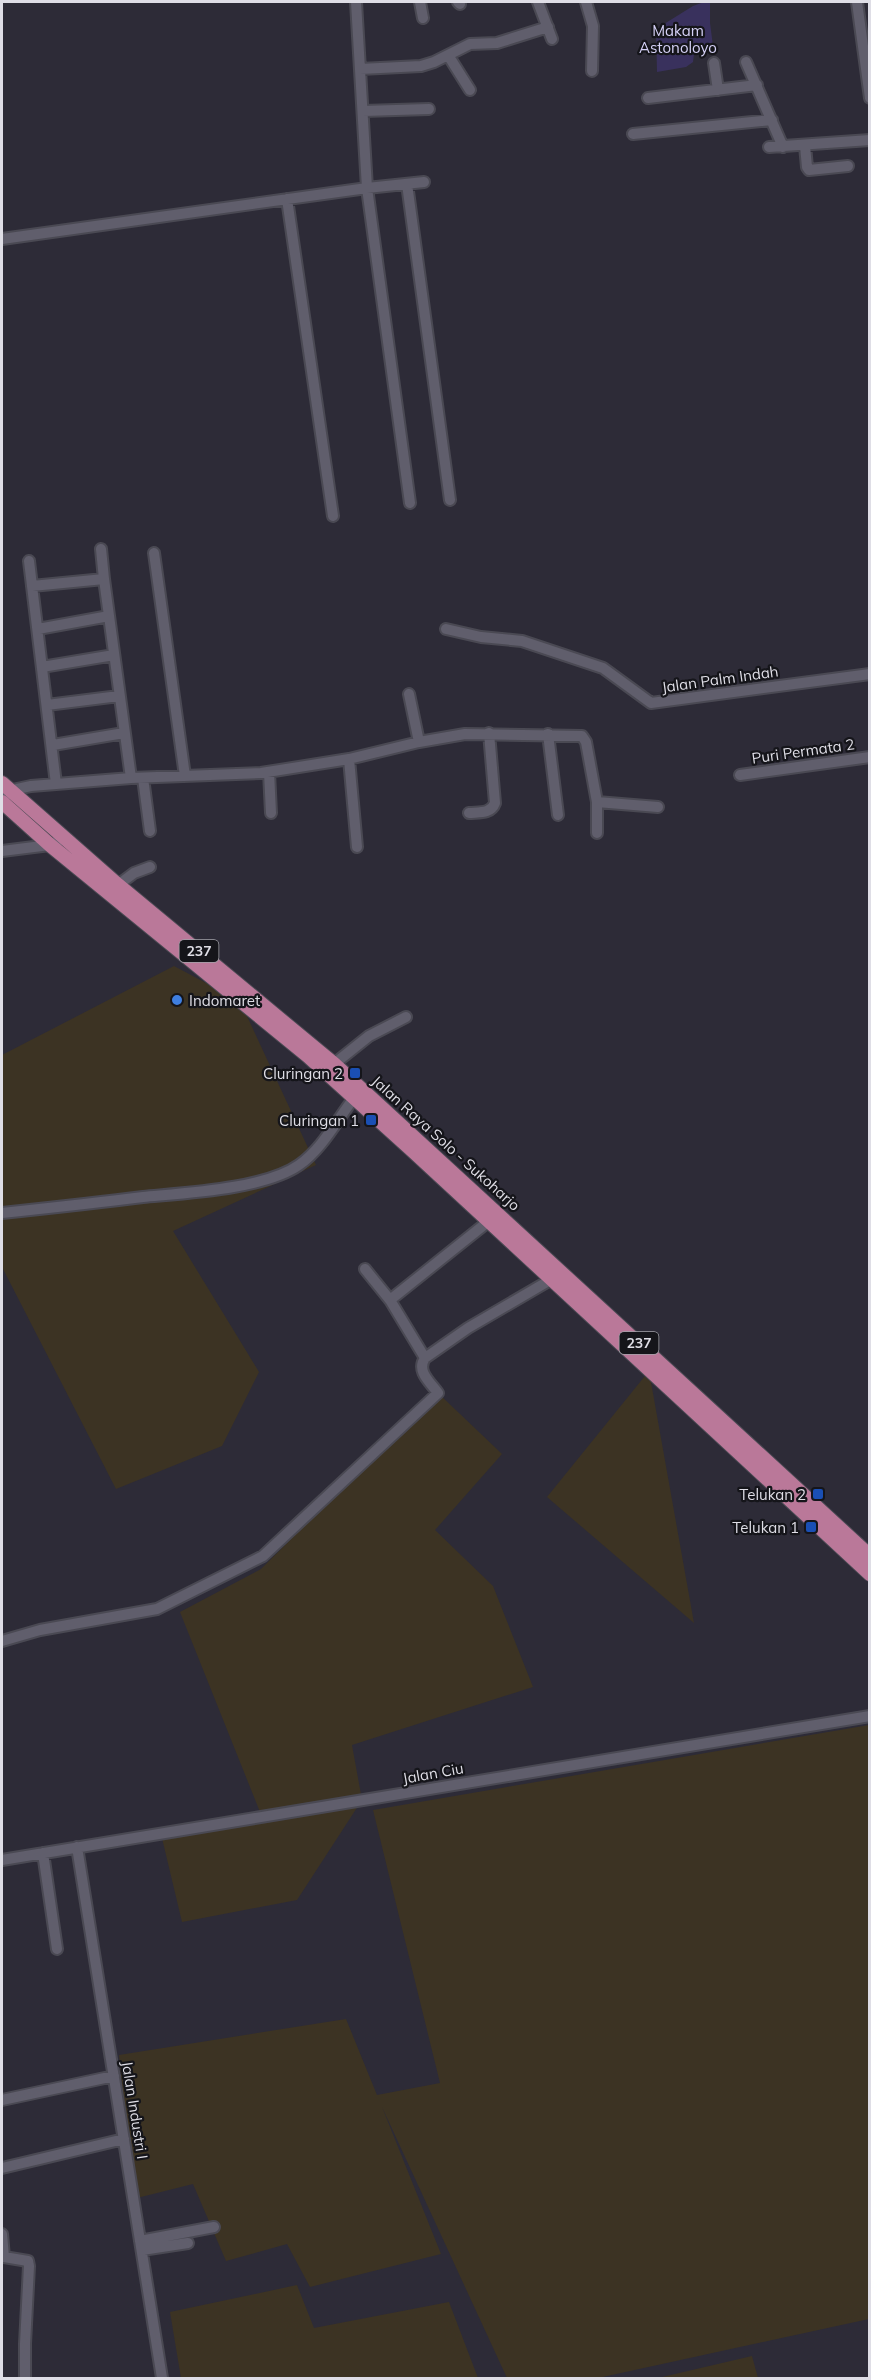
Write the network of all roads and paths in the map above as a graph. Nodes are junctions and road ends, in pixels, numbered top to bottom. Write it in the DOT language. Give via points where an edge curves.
graph roads {
  1 [pos="356,2"];
  2 [pos="420,2"];
  3 [pos="538,2"];
  4 [pos="586,2"];
  5 [pos="857,2"];
  6 [pos="423,18"];
  7 [pos="548,27"];
  8 [pos="552,39"];
  9 [pos="448,55"];
  10 [pos="746,62"];
  11 [pos="714,63"];
  12 [pos="360,69"];
  13 [pos="592,71"];
  14 [pos="757,86"];
  15 [pos="470,90"];
  16 [pos="717,90"];
  17 [pos="648,98"];
  18 [pos="870,98"];
  19 [pos="429,109"];
  20 [pos="363,111"];
  21 [pos="772,120"];
  22 [pos="633,134"];
  23 [pos="870,140"];
  24 [pos="805,146"];
  25 [pos="769,147"];
  26 [pos="783,147"];
  27 [pos="848,166"];
  28 [pos="424,182"];
  29 [pos="407,184"];
  30 [pos="367,188"];
  31 [pos="287,199"];
  32 [pos="2,239"];
  33 [pos="450,500"];
  34 [pos="410,503"];
  35 [pos="333,516"];
  36 [pos="101,549"];
  37 [pos="154,553"];
  38 [pos="29,561"];
  39 [pos="104,579"];
  40 [pos="32,586"];
  41 [pos="109,616"];
  42 [pos="38,629"];
  43 [pos="446,629"];
  44 [pos="114,655"];
  45 [pos="42,667"];
  46 [pos="870,674"];
  47 [pos="409,694"];
  48 [pos="119,696"];
  49 [pos="47,705"];
  50 [pos="124,733"];
  51 [pos="489,733"];
  52 [pos="548,734"];
  53 [pos="419,742"];
  54 [pos="53,745"];
  55 [pos="870,757"];
  56 [pos="349,759"];
  57 [pos="269,772"];
  58 [pos="740,775"];
  59 [pos="185,776"];
  60 [pos="137,778"];
  61 [pos="56,784"];
  62 [pos="4,794"];
  63 [pos="597,802"];
  64 [pos="658,807"];
  65 [pos="271,813"];
  66 [pos="469,813"];
  67 [pos="558,815"];
  68 [pos="150,831"];
  69 [pos="597,833"];
  70 [pos="63,838"];
  71 [pos="50,845"];
  72 [pos="357,847"];
  73 [pos="2,851"];
  74 [pos="150,867"];
  75 [pos="118,885"];
  76 [pos="406,1017"];
  77 [pos="334,1064"];
  78 [pos="354,1098"];
  79 [pos="393,1124"];
  80 [pos="418,1147"];
  81 [pos="2,1213"];
  82 [pos="489,1221"];
  83 [pos="364,1269"];
  84 [pos="552,1279"];
  85 [pos="390,1300"];
  86 [pos="425,1358"];
  87 [pos="801,1502"];
  88 [pos="850,1547"];
  89 [pos="870,1556"];
  90 [pos="870,1574"];
  91 [pos="2,1641"];
  92 [pos="870,1716"];
  93 [pos="77,1847"];
  94 [pos="43,1853"];
  95 [pos="2,1860"];
  96 [pos="57,1949"];
  97 [pos="114,2076"];
  98 [pos="2,2100"];
  99 [pos="124,2139"];
  100 [pos="2,2168"];
  101 [pos="214,2227"];
  102 [pos="2,2234"];
  103 [pos="188,2243"];
  104 [pos="141,2245"];
  105 [pos="3,2262"];
  106 [pos="25,2379"];
  107 [pos="162,2379"];
  1 -- 12 [label="street"];
  2 -- 6 [label="street"];
  3 -- 7 [label="street"];
  4 -- 13 [label="street" via="593,26"];
  5 -- 18 [label="street"];
  7 -- 8 [label="street"];
  7 -- 9 [label="street" via="497,43 472,43"];
  9 -- 12 [label="street" via="421,66"];
  9 -- 15 [label="street"];
  10 -- 14 [label="street"];
  11 -- 16 [label="street"];
  12 -- 20 [label="street"];
  14 -- 16 [label="street"];
  14 -- 21 [label="street"];
  16 -- 17 [label="street"];
  19 -- 20 [label="street"];
  20 -- 30 [label="street"];
  21 -- 22 [label="street"];
  21 -- 26 [label="street"];
  23 -- 24 [label="street"];
  24 -- 26 [label="street"];
  24 -- 27 [label="street" via="809,170"];
  25 -- 26 [label="street"];
  28 -- 29 [label="street"];
  29 -- 30 [label="street"];
  29 -- 33 [label="street"];
  30 -- 31 [label="street"];
  30 -- 34 [label="street"];
  31 -- 32 [label="street"];
  31 -- 35 [label="street"];
  36 -- 39 [label="street"];
  37 -- 59 [label="street"];
  38 -- 40 [label="street"];
  39 -- 40 [label="street"];
  39 -- 41 [label="street"];
  40 -- 42 [label="street"];
  41 -- 42 [label="street"];
  41 -- 44 [label="street"];
  42 -- 45 [label="street"];
  43 -- 46 [label="street, Jalan Palm Indah" via="522,641 603,668 651,703"];
  44 -- 45 [label="street"];
  44 -- 48 [label="street"];
  45 -- 49 [label="street"];
  47 -- 53 [label="street"];
  48 -- 49 [label="street"];
  48 -- 50 [label="street"];
  49 -- 54 [label="street"];
  50 -- 54 [label="street"];
  50 -- 60 [label="street"];
  51 -- 52 [label="street"];
  51 -- 53 [label="street"];
  51 -- 66 [label="street" via="495,803 492,810"];
  52 -- 63 [label="street" via="584,738"];
  52 -- 67 [label="street"];
  53 -- 56 [label="street"];
  54 -- 61 [label="street"];
  55 -- 58 [label="street, Puri Permata 2"];
  56 -- 57 [label="street"];
  56 -- 72 [label="street"];
  57 -- 59 [label="street"];
  57 -- 65 [label="street"];
  59 -- 60 [label="street"];
  60 -- 61 [label="street"];
  60 -- 68 [label="street"];
  61 -- 62 [label="street"];
  62 -- 70 [label="main road, Jalan Raya Solo - Sukoharjo / 237"];
  62 -- 71 [label="main road, Jalan Raya Solo - Sukoharjo / 237"];
  63 -- 64 [label="street"];
  63 -- 69 [label="street"];
  70 -- 71 [label="street"];
  70 -- 75 [label="main road, Jalan Raya Solo - Sukoharjo / 237"];
  71 -- 73 [label="street"];
  71 -- 78 [label="main road, Jalan Raya Solo - Sukoharjo / 237"];
  74 -- 75 [label="street"];
  75 -- 77 [label="main road, Jalan Raya Solo - Sukoharjo / 237"];
  76 -- 77 [label="street" via="369,1036"];
  77 -- 79 [label="main road, Jalan Raya Solo - Sukoharjo / 237"];
  78 -- 79 [label="main road, Jalan Raya Solo - Sukoharjo / 237"];
  78 -- 81 [label="street" via="313,1153 289,1171 231,1187"];
  79 -- 80 [label="main road, Jalan Raya Solo - Sukoharjo / 237"];
  80 -- 82 [label="main road, Jalan Raya Solo - Sukoharjo / 237"];
  80 -- 87 [label="main road, Jalan Raya Solo - Sukoharjo / 237"];
  82 -- 84 [label="main road, Jalan Raya Solo - Sukoharjo / 237"];
  82 -- 85 [label="street"];
  83 -- 85 [label="street"];
  84 -- 86 [label="street"];
  84 -- 87 [label="main road, Jalan Raya Solo - Sukoharjo / 237"];
  85 -- 86 [label="street"];
  86 -- 91 [label="street" via="422,1372 438,1393 256,1561 157,1609 40,1630"];
  87 -- 88 [label="main road, Jalan Raya Solo - Sukoharjo / 237"];
  88 -- 89 [label="main road, 237"];
  88 -- 90 [label="main road, 237"];
  92 -- 93 [label="street, Jalan Ciu"];
  93 -- 94 [label="street, Jalan Ciu"];
  93 -- 97 [label="street, Jalan Industri I"];
  94 -- 95 [label="street, Jalan Ciu"];
  94 -- 96 [label="street"];
  97 -- 98 [label="street"];
  97 -- 99 [label="street, Jalan Industri I"];
  99 -- 100 [label="street"];
  99 -- 104 [label="street, Jalan Industri I"];
  101 -- 104 [label="street"];
  102 -- 105 [label="street"];
  103 -- 104 [label="street"];
  104 -- 107 [label="street, Jalan Industri I"];
  105 -- 106 [label="street" via="22,2259 29,2266"];
}
